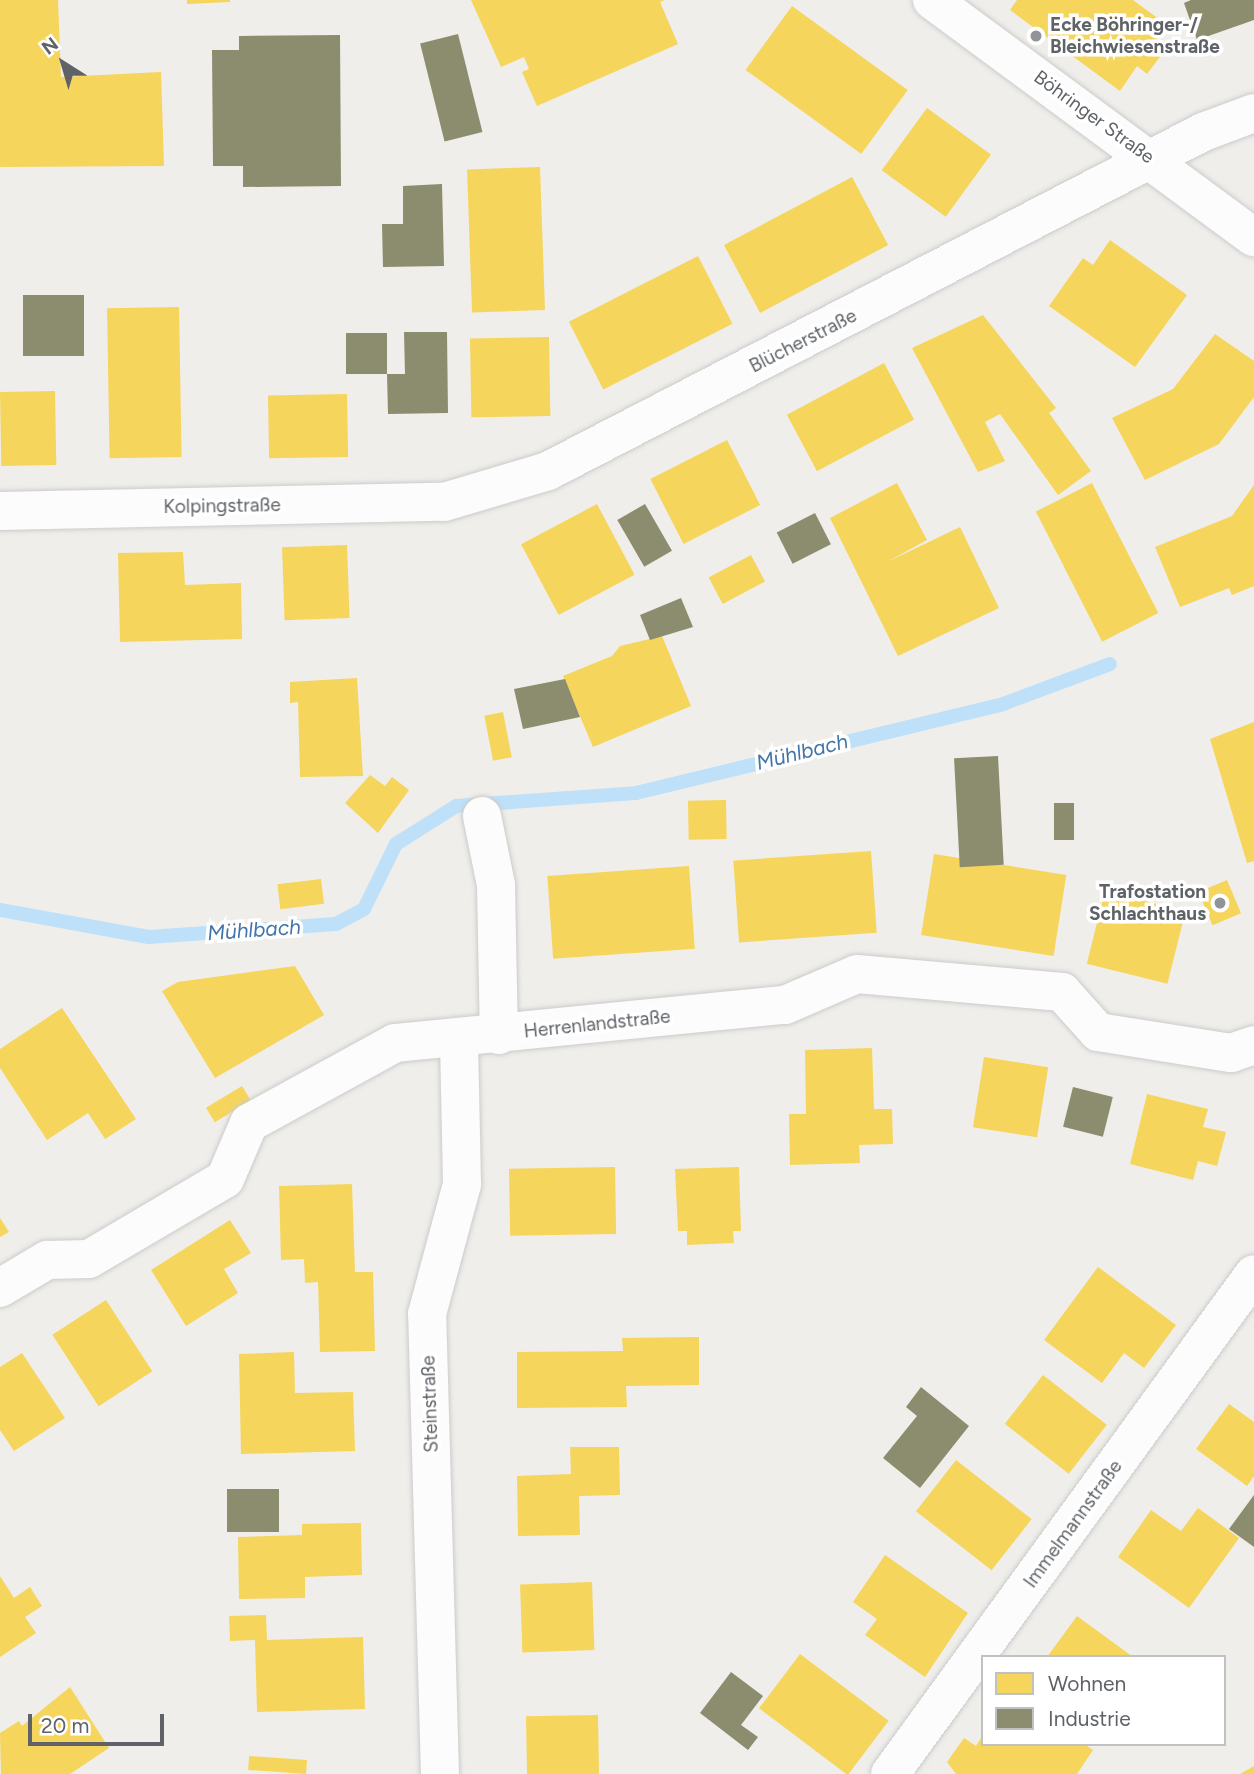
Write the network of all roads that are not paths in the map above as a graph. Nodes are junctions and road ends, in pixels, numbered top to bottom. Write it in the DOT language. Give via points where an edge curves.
graph roads {
  1 [pos="932,0"];
  2 [pos="1254,113"];
  3 [pos="1154,160"];
  4 [pos="1254,237"];
  5 [pos="444,502"];
  6 [pos="0,511"];
  7 [pos="482,816"];
  8 [pos="499,1035"];
  9 [pos="459,1040"];
  10 [pos="1254,1045"];
  11 [pos="1254,1274"];
  12 [pos="0,1288"];
  13 [pos="440,1774"];
  14 [pos="890,1774"];
  1 -- 3 [label="street, Böhringer Straße"];
  2 -- 3 [label="street, Blücherstraße" via="1203,132"];
  3 -- 4 [label="street, Böhringer Straße"];
  3 -- 5 [label="street, Blücherstraße" via="548,471"];
  5 -- 6 [label="street, Kolpingstraße"];
  7 -- 8 [label="street" via="496,885"];
  8 -- 9 [label="street, Herrenlandstraße"];
  8 -- 10 [label="street, Herrenlandstraße" via="785,1005 857,974 1062,992 1098,1032 1231,1054"];
  9 -- 12 [label="street, Herrenlandstraße" via="395,1043 324,1077 249,1123 225,1179 89,1259 47,1259"];
  9 -- 13 [label="street, Steinstraße" via="462,1184 427,1314"];
  11 -- 14 [label="street, Immelmannstraße"];
}
